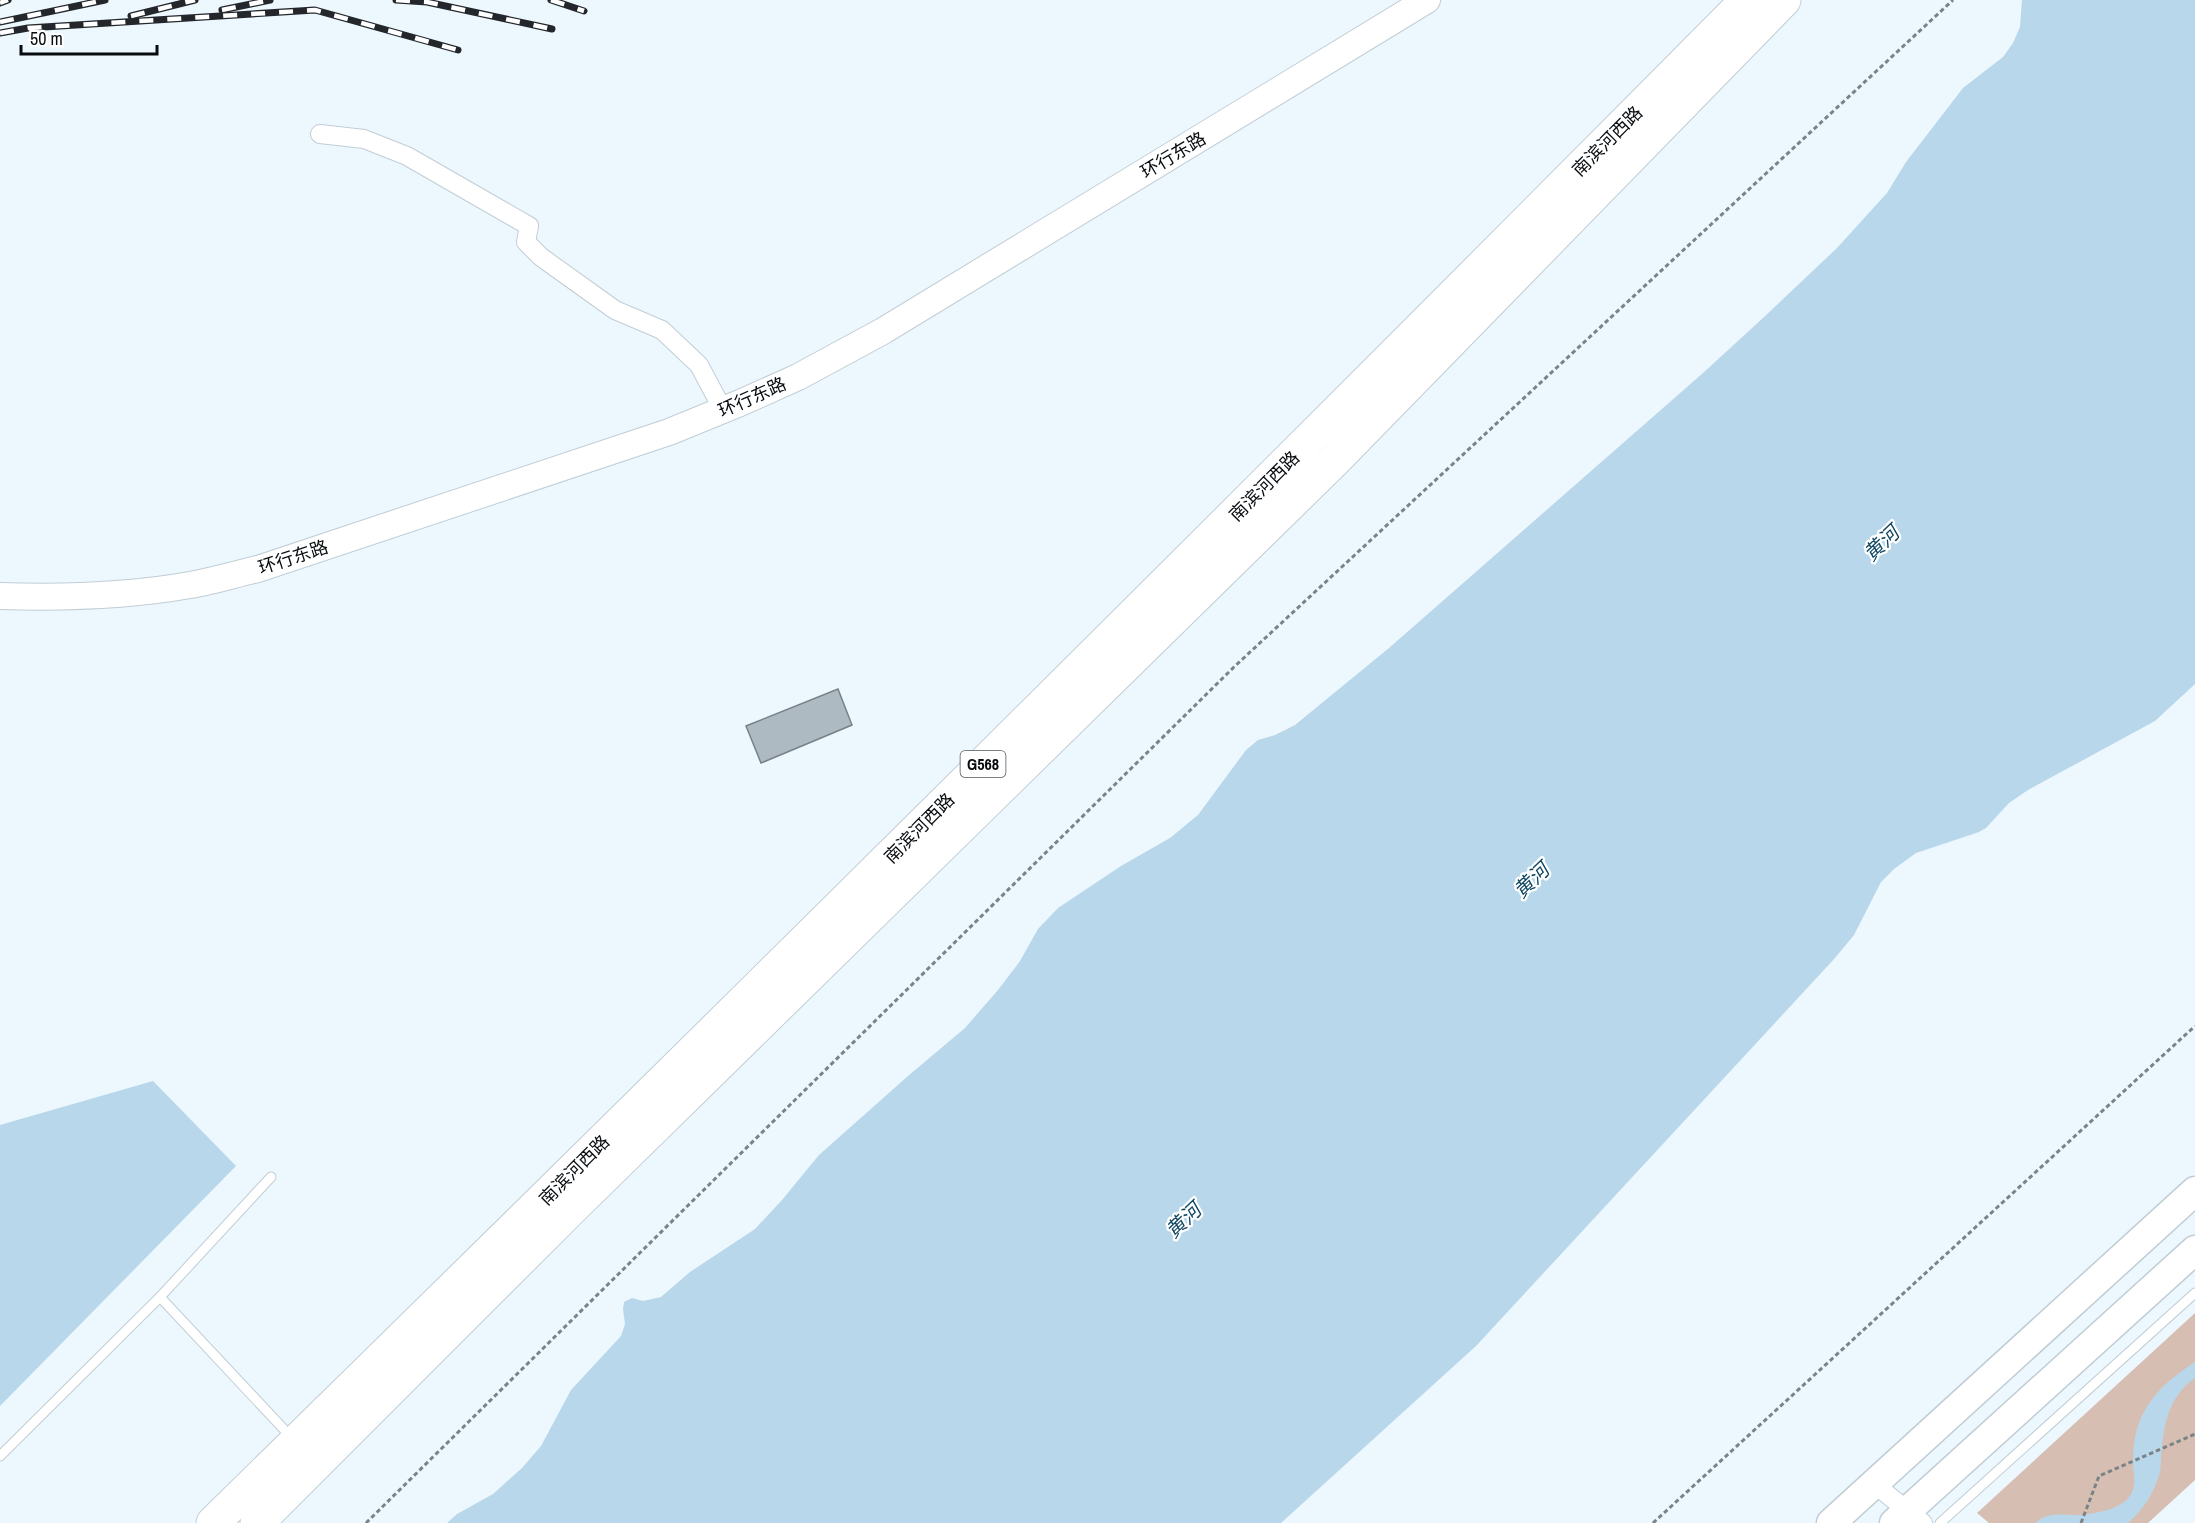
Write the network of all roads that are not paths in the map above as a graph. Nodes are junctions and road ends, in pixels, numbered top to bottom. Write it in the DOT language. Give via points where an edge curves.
graph roads {
  1 [pos="1427,0"];
  2 [pos="1746,0"];
  3 [pos="1784,0"];
  4 [pos="320,134"];
  5 [pos="723,410"];
  6 [pos="0,596"];
  7 [pos="271,1177"];
  8 [pos="2195,1191"];
  9 [pos="2195,1250"];
  10 [pos="2195,1293"];
  11 [pos="160,1297"];
  12 [pos="296,1442"];
  13 [pos="0,1456"];
  14 [pos="1874,1483"];
  15 [pos="1909,1518"];
  16 [pos="213,1523"];
  17 [pos="256,1523"];
  18 [pos="1831,1523"];
  19 [pos="1940,1523"];
  1 -- 5 [label="street, 环行东路" via="882,331 798,377"];
  2 -- 12 [label="highway, 南滨河西路 / G568" via="1326,424"];
  3 -- 17 [label="highway, 南滨河西路 / G568" via="1327,468 572,1207"];
  4 -- 5 [label="street" via="364,139 407,156 529,226 526,242 541,257 615,310 662,330 699,364"];
  5 -- 6 [label="street, 环行东路" via="669,432 258,569 192,585 131,593"];
  7 -- 11 [label="lane"];
  8 -- 14 [label="main road"];
  9 -- 15 [label="main road"];
  10 -- 19 [label="lane"];
  11 -- 12 [label="lane"];
  11 -- 13 [label="lane"];
  12 -- 16 [label="highway, 南滨河西路 / G568"];
  14 -- 15 [label="street"];
  14 -- 18 [label="main road"];
}
